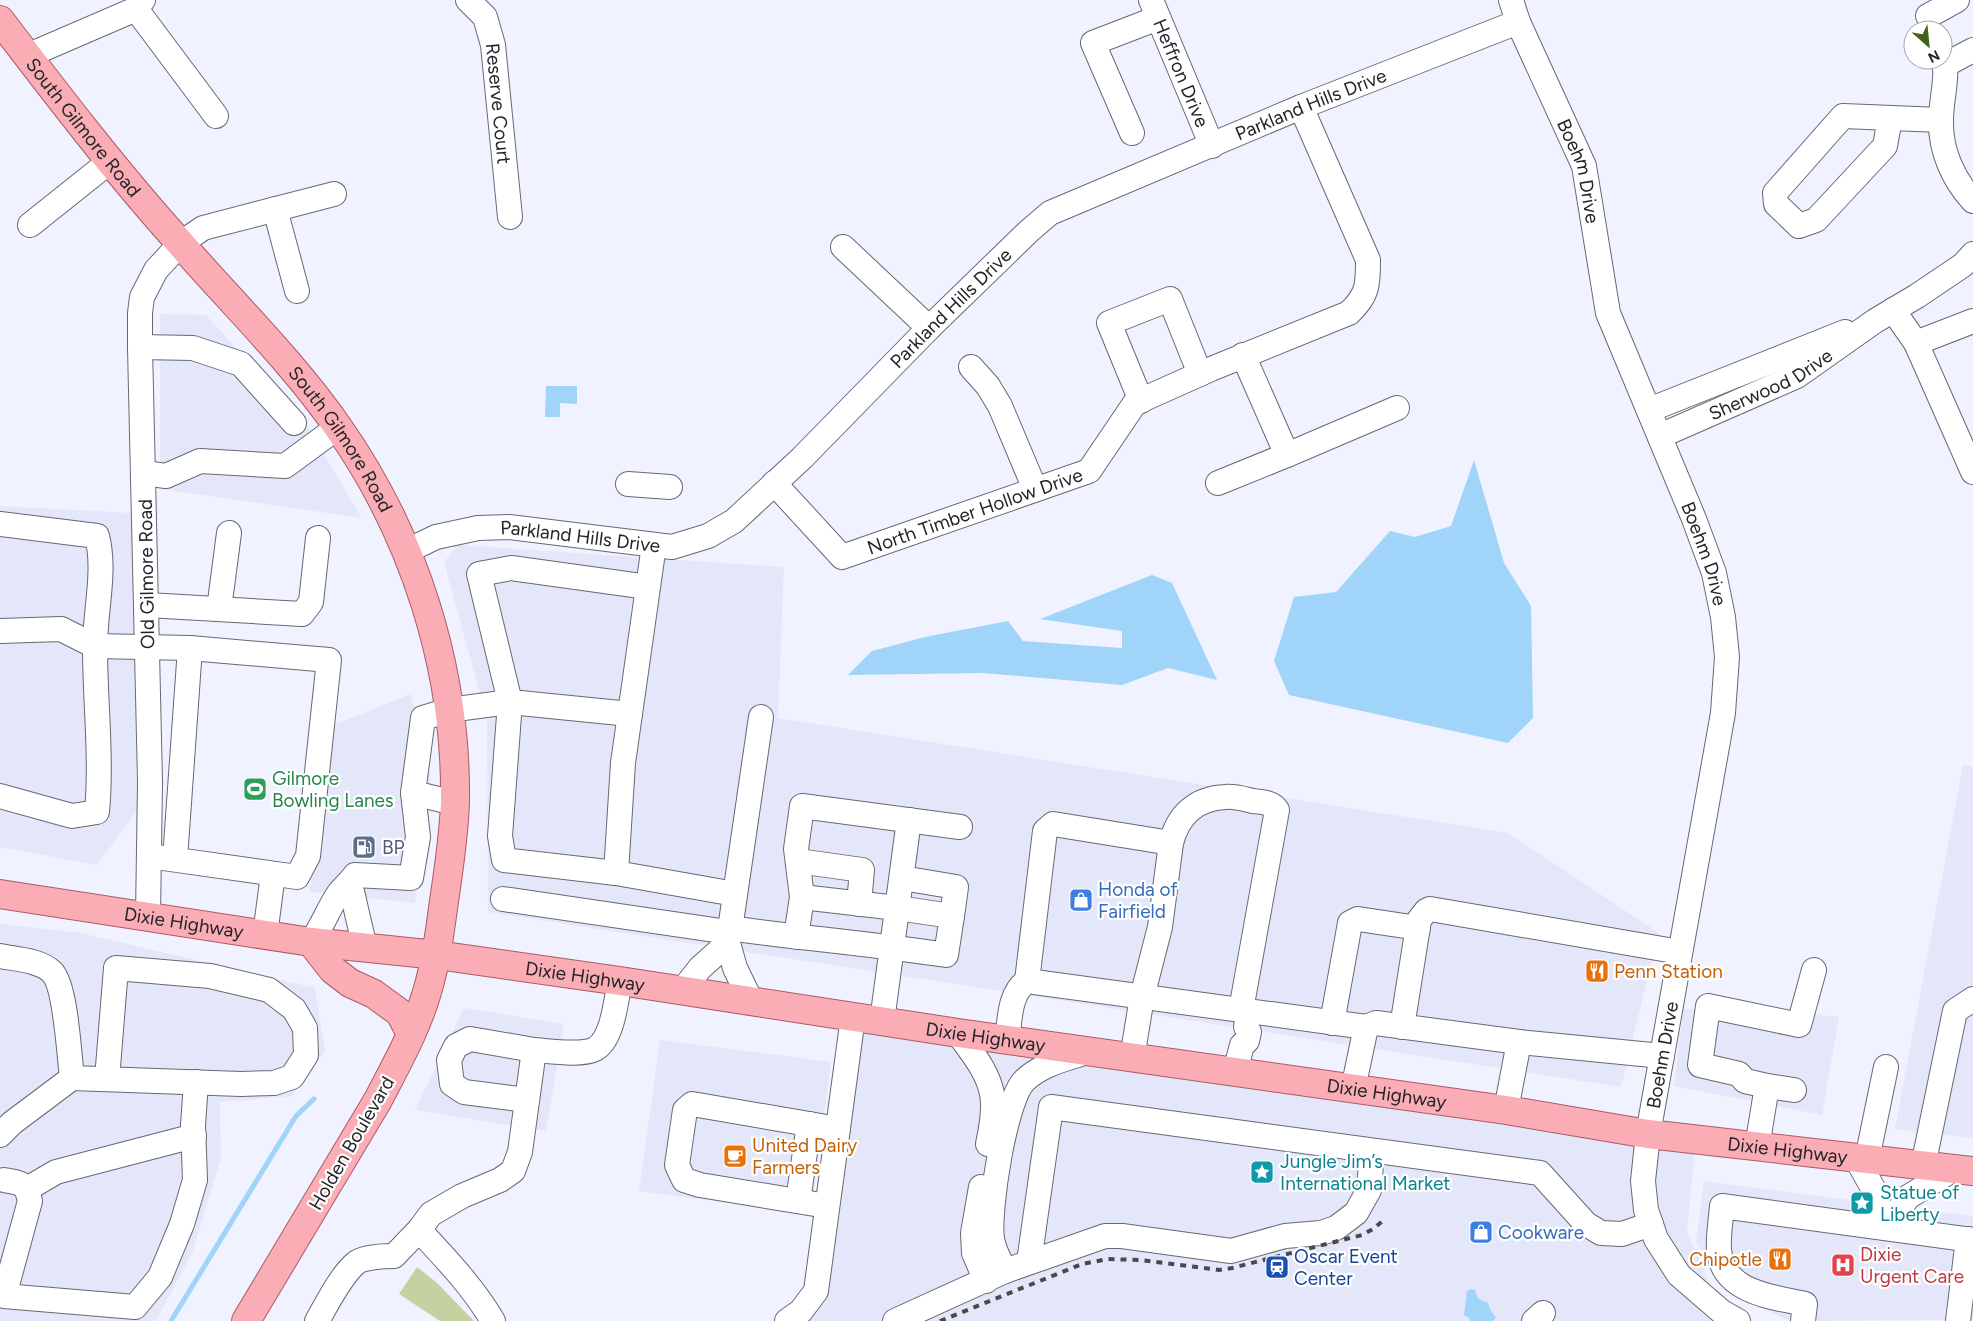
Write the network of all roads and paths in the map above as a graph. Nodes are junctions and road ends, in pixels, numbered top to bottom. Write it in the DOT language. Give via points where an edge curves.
graph roads {
  1 [pos="468,0"];
  2 [pos="1957,0"];
  3 [pos="139,4"];
  4 [pos="1155,9"];
  5 [pos="1514,11"];
  6 [pos="1928,15"];
  7 [pos="0,20"];
  8 [pos="1973,50"];
  9 [pos="27,56"];
  10 [pos="1953,57"];
  11 [pos="1945,70"];
  12 [pos="1301,107"];
  13 [pos="216,116"];
  14 [pos="1890,118"];
  15 [pos="1941,120"];
  16 [pos="1132,133"];
  17 [pos="1212,146"];
  18 [pos="109,162"];
  19 [pos="334,194"];
  20 [pos="1973,201"];
  21 [pos="275,209"];
  22 [pos="510,217"];
  23 [pos="30,225"];
  24 [pos="180,244"];
  25 [pos="843,247"];
  26 [pos="1973,254"];
  27 [pos="297,291"];
  28 [pos="1884,316"];
  29 [pos="1973,321"];
  30 [pos="928,328"];
  31 [pos="268,341"];
  32 [pos="1916,343"];
  33 [pos="140,347"];
  34 [pos="1243,356"];
  35 [pos="241,364"];
  36 [pos="971,367"];
  37 [pos="1200,374"];
  38 [pos="1140,401"];
  39 [pos="1397,408"];
  40 [pos="1649,410"];
  41 [pos="294,423"];
  42 [pos="338,427"];
  43 [pos="1660,436"];
  44 [pos="1287,455"];
  45 [pos="1973,472"];
  46 [pos="144,473"];
  47 [pos="774,483"];
  48 [pos="1218,483"];
  49 [pos="628,484"];
  50 [pos="670,487"];
  51 [pos="1035,489"];
  52 [pos="0,524"];
  53 [pos="229,533"];
  54 [pos="318,538"];
  55 [pos="654,545"];
  56 [pos="407,551"];
  57 [pos="648,587"];
  58 [pos="147,605"];
  59 [pos="219,609"];
  60 [pos="0,631"];
  61 [pos="95,646"];
  62 [pos="148,648"];
  63 [pos="190,648"];
  64 [pos="510,702"];
  65 [pos="449,710"];
  66 [pos="630,714"];
  67 [pos="761,717"];
  68 [pos="413,793"];
  69 [pos="0,796"];
  70 [pos="455,803"];
  71 [pos="909,820"];
  72 [pos="960,827"];
  73 [pos="1171,843"];
  74 [pos="149,856"];
  75 [pos="175,859"];
  76 [pos="798,862"];
  77 [pos="273,874"];
  78 [pos="616,874"];
  79 [pos="902,878"];
  80 [pos="350,883"];
  81 [pos="0,894"];
  82 [pos="735,894"];
  83 [pos="802,897"];
  84 [pos="503,899"];
  85 [pos="859,904"];
  86 [pos="897,908"];
  87 [pos="148,916"];
  88 [pos="952,916"];
  89 [pos="1418,928"];
  90 [pos="265,935"];
  91 [pos="728,935"];
  92 [pos="796,937"];
  93 [pos="310,942"];
  94 [pos="892,947"];
  95 [pos="365,948"];
  96 [pos="1680,952"];
  97 [pos="437,955"];
  98 [pos="0,956"];
  99 [pos="1814,970"];
  100 [pos="1027,980"];
  101 [pos="620,981"];
  102 [pos="682,991"];
  103 [pos="1142,997"];
  104 [pos="1672,997"];
  105 [pos="1973,999"];
  106 [pos="751,1001"];
  107 [pos="1708,1006"];
  108 [pos="853,1017"];
  109 [pos="882,1022"];
  110 [pos="1332,1022"];
  111 [pos="1244,1023"];
  112 [pos="1402,1027"];
  113 [pos="1366,1028"];
  114 [pos="958,1033"];
  115 [pos="410,1034"];
  116 [pos="1007,1040"];
  117 [pos="1519,1042"];
  118 [pos="534,1050"];
  119 [pos="1087,1052"];
  120 [pos="1662,1056"];
  121 [pos="1132,1058"];
  122 [pos="1886,1067"];
  123 [pos="1235,1072"];
  124 [pos="72,1078"];
  125 [pos="107,1079"];
  126 [pos="196,1082"];
  127 [pos="1767,1086"];
  128 [pos="1353,1089"];
  129 [pos="1794,1090"];
  130 [pos="527,1100"];
  131 [pos="1506,1110"];
  132 [pos="809,1124"];
  133 [pos="838,1129"];
  134 [pos="1648,1134"];
  135 [pos="0,1135"];
  136 [pos="194,1136"];
  137 [pos="1757,1147"];
  138 [pos="1372,1151"];
  139 [pos="1862,1159"];
  140 [pos="1923,1166"];
  141 [pos="1963,1170"];
  142 [pos="1,1181"];
  143 [pos="27,1189"];
  144 [pos="798,1201"];
  145 [pos="827,1206"];
  146 [pos="1651,1224"];
  147 [pos="1886,1228"];
  148 [pos="419,1230"];
  149 [pos="1970,1240"];
  150 [pos="1030,1262"];
  151 [pos="995,1276"];
  152 [pos="246,1321"];
  153 [pos="317,1321"];
  154 [pos="493,1321"];
  155 [pos="787,1321"];
  156 [pos="895,1321"];
  157 [pos="1738,1321"];
  158 [pos="1803,1321"];
  159 [pos="1958,1321"];
  1 -- 22 [label="street, Reserve Court" via="485,17 493,44"];
  2 -- 6 [label="street"];
  3 -- 9 [label="street"];
  3 -- 13 [label="street"];
  4 -- 16 [label="street" via="1093,43"];
  4 -- 17 [label="street, Heffron Drive"];
  5 -- 12 [label="street, Parkland Hills Drive"];
  5 -- 40 [label="street, Boehm Drive" via="1584,166 1608,313"];
  7 -- 9 [label="main road, South Gilmore Road"];
  8 -- 10 [label="street"];
  9 -- 18 [label="main road, South Gilmore Road"];
  11 -- 15 [label="street"];
  12 -- 17 [label="street, Parkland Hills Drive"];
  12 -- 34 [label="street, North Timber Hollow Drive" via="1368,260 1368,280 1361,301 1349,312"];
  14 -- 14 [label="street" via="1843,116 1775,193 1776,204 1799,226 1816,220 1885,146"];
  14 -- 15 [label="street"];
  15 -- 20 [label="street" via="1949,164 1959,185"];
  17 -- 30 [label="street, Parkland Hills Drive" via="1050,213"];
  18 -- 23 [label="street"];
  18 -- 24 [label="main road, South Gilmore Road"];
  19 -- 21 [label="street, Old Gilmore Road"];
  21 -- 24 [label="street, Old Gilmore Road" via="203,228"];
  21 -- 27 [label="street"];
  24 -- 31 [label="main road, South Gilmore Road"];
  24 -- 33 [label="street, Old Gilmore Road" via="156,270 142,297"];
  25 -- 30 [label="street"];
  26 -- 28 [label="street, Sherwood Drive" via="1963,265"];
  28 -- 32 [label="street"];
  28 -- 40 [label="street, Sherwood Drive"];
  28 -- 43 [label="street, Sherwood Drive" via="1797,376"];
  29 -- 32 [label="street"];
  30 -- 47 [label="street, Parkland Hills Drive"];
  31 -- 35 [label="street"];
  31 -- 42 [label="main road, South Gilmore Road"];
  32 -- 45 [label="street"];
  33 -- 35 [label="street" via="193,348"];
  33 -- 46 [label="street, Old Gilmore Road"];
  34 -- 37 [label="street, North Timber Hollow Drive"];
  34 -- 44 [label="street"];
  35 -- 41 [label="street"];
  36 -- 51 [label="street" via="1000,406"];
  37 -- 38 [label="street, North Timber Hollow Drive"];
  37 -- 38 [label="street" via="1170,299 1109,323"];
  38 -- 51 [label="street, North Timber Hollow Drive" via="1135,403 1089,471"];
  39 -- 44 [label="street"];
  40 -- 43 [label="street, Boehm Drive"];
  42 -- 46 [label="street" via="285,466 200,460 166,476"];
  42 -- 56 [label="main road, South Gilmore Road" via="378,490"];
  43 -- 96 [label="street, Boehm Drive" via="1714,573 1727,658 1722,713"];
  44 -- 48 [label="street"];
  46 -- 58 [label="street, Old Gilmore Road"];
  47 -- 51 [label="street, North Timber Hollow Drive" via="842,557"];
  47 -- 55 [label="street, Parkland Hills Drive" via="734,521 708,536 672,547"];
  49 -- 50 [label="street"];
  52 -- 61 [label="street" via="97,536 101,551"];
  53 -- 59 [label="street"];
  54 -- 59 [label="street" via="311,602 302,614"];
  55 -- 56 [label="street, Parkland Hills Drive" via="502,527 478,528 436,537"];
  55 -- 57 [label="street"];
  56 -- 65 [label="main road, South Gilmore Road" via="434,633"];
  57 -- 64 [label="street" via="511,568 479,574"];
  57 -- 66 [label="street"];
  58 -- 59 [label="street"];
  58 -- 62 [label="street, Old Gilmore Road"];
  60 -- 61 [label="street" via="61,628"];
  61 -- 62 [label="street"];
  61 -- 69 [label="street" via="100,782 97,812 72,816"];
  62 -- 63 [label="street"];
  62 -- 74 [label="street, Old Gilmore Road"];
  63 -- 75 [label="street"];
  63 -- 77 [label="street" via="329,660 308,856 297,877"];
  64 -- 65 [label="street"];
  64 -- 66 [label="street"];
  64 -- 78 [label="street" via="500,836 504,860"];
  65 -- 68 [label="street" via="423,718"];
  65 -- 70 [label="main road, South Gilmore Road"];
  66 -- 78 [label="street" via="623,763"];
  67 -- 82 [label="street"];
  68 -- 70 [label="street"];
  68 -- 80 [label="street" via="418,837 411,878 355,875"];
  70 -- 97 [label="main road, South Gilmore Road"];
  71 -- 72 [label="street"];
  71 -- 76 [label="street" via="802,806 796,849"];
  71 -- 79 [label="street"];
  73 -- 100 [label="street" via="1053,824 1045,832"];
  73 -- 103 [label="street" via="1160,927"];
  73 -- 111 [label="street" via="1174,830 1198,802 1226,797 1266,803 1277,810"];
  74 -- 75 [label="street"];
  74 -- 87 [label="street, Old Gilmore Road"];
  75 -- 77 [label="street"];
  76 -- 83 [label="street"];
  76 -- 85 [label="street" via="862,870"];
  77 -- 90 [label="street"];
  78 -- 82 [label="street"];
  79 -- 86 [label="street"];
  79 -- 88 [label="street" via="956,887"];
  80 -- 93 [label="street" via="340,892"];
  80 -- 95 [label="street"];
  81 -- 87 [label="main road, Dixie Highway"];
  82 -- 91 [label="street"];
  83 -- 85 [label="street"];
  83 -- 92 [label="street"];
  84 -- 91 [label="street"];
  85 -- 86 [label="street"];
  86 -- 88 [label="street"];
  86 -- 94 [label="street"];
  87 -- 90 [label="main road, Dixie Highway"];
  88 -- 94 [label="street" via="946,955"];
  89 -- 96 [label="street" via="1419,920 1430,909"];
  89 -- 110 [label="street" via="1358,919 1350,922"];
  89 -- 112 [label="street"];
  90 -- 93 [label="main road, Dixie Highway"];
  91 -- 92 [label="street"];
  91 -- 102 [label="street"];
  91 -- 106 [label="street" via="735,968"];
  92 -- 94 [label="street"];
  93 -- 95 [label="main road, Dixie Highway"];
  93 -- 115 [label="main road" via="333,970 400,1014"];
  94 -- 109 [label="street"];
  95 -- 97 [label="main road, Dixie Highway"];
  96 -- 104 [label="street, Boehm Drive"];
  97 -- 101 [label="main road, Dixie Highway"];
  97 -- 115 [label="main road, Holden Boulevard" via="427,992"];
  98 -- 124 [label="street" via="38,964 52,972 61,989"];
  99 -- 107 [label="street" via="1799,1025"];
  100 -- 103 [label="street"];
  100 -- 116 [label="street" via="1013,998"];
  101 -- 102 [label="main road, Dixie Highway"];
  101 -- 118 [label="street" via="608,1036 595,1049 580,1052"];
  102 -- 106 [label="main road, Dixie Highway"];
  103 -- 111 [label="street"];
  103 -- 121 [label="street"];
  104 -- 107 [label="street"];
  104 -- 120 [label="street, Boehm Drive"];
  105 -- 140 [label="street" via="1955,1011"];
  106 -- 108 [label="main road, Dixie Highway"];
  107 -- 127 [label="street" via="1700,1065 1739,1074 1745,1081"];
  108 -- 109 [label="main road, Dixie Highway"];
  108 -- 133 [label="street"];
  109 -- 114 [label="main road, Dixie Highway"];
  110 -- 111 [label="street"];
  110 -- 113 [label="street"];
  111 -- 123 [label="street"];
  112 -- 113 [label="street" via="1376,1023"];
  112 -- 117 [label="street"];
  113 -- 128 [label="street"];
  114 -- 116 [label="main road, Dixie Highway"];
  114 -- 151 [label="street" via="984,1072 992,1095 991,1128 973,1233 974,1253"];
  115 -- 152 [label="main road, Holden Boulevard" via="378,1100"];
  116 -- 119 [label="main road, Dixie Highway"];
  117 -- 120 [label="street"];
  117 -- 131 [label="street"];
  118 -- 130 [label="street"];
  118 -- 130 [label="street" via="470,1039 456,1046 449,1060 452,1084 464,1092"];
  119 -- 121 [label="main road, Dixie Highway"];
  119 -- 151 [label="street" via="1039,1069 1023,1081 1014,1096 1006,1120 992,1207"];
  120 -- 134 [label="street, Boehm Drive"];
  121 -- 123 [label="main road, Dixie Highway"];
  122 -- 139 [label="street"];
  123 -- 128 [label="main road, Dixie Highway"];
  124 -- 125 [label="street"];
  124 -- 135 [label="street" via="12,1122"];
  125 -- 126 [label="street"];
  125 -- 126 [label="street" via="116,968 210,976 269,990 294,1009 305,1028 306,1055 292,1076 274,1083"];
  126 -- 136 [label="street"];
  127 -- 129 [label="street"];
  127 -- 137 [label="street"];
  128 -- 131 [label="main road, Dixie Highway"];
  130 -- 148 [label="street" via="520,1152 512,1171 431,1214"];
  131 -- 134 [label="main road, Dixie Highway"];
  132 -- 133 [label="street"];
  132 -- 144 [label="street"];
  132 -- 144 [label="street" via="692,1104 685,1110 678,1165 684,1180"];
  133 -- 145 [label="street"];
  134 -- 137 [label="main road, Dixie Highway"];
  134 -- 146 [label="street, Boehm Drive" via="1644,1181 1646,1210"];
  136 -- 143 [label="street" via="56,1172"];
  136 -- 143 [label="street" via="195,1180 182,1224 160,1277 135,1307 4,1296 30,1201"];
  137 -- 139 [label="main road, Dixie Highway"];
  138 -- 146 [label="street" via="1540,1173 1586,1224 1601,1233 1622,1234"];
  138 -- 150 [label="street" via="1369,1190 1363,1203 1356,1213 1336,1228 1322,1233 1285,1236 1231,1251 1105,1236"];
  138 -- 150 [label="street" via="1051,1107"];
  139 -- 140 [label="main road, Dixie Highway"];
  139 -- 147 [label="street"];
  140 -- 141 [label="main road, Dixie Highway"];
  141 -- 147 [label="street" via="1908,1197"];
  142 -- 143 [label="street" via="20,1183"];
  144 -- 145 [label="street"];
  145 -- 155 [label="street" via="816,1291 801,1311"];
  146 -- 157 [label="street, Boehm Drive" via="1656,1239 1679,1275 1722,1312"];
  147 -- 149 [label="street"];
  147 -- 158 [label="street" via="1722,1206 1719,1249 1727,1274 1759,1295 1805,1304"];
  148 -- 153 [label="street" via="394,1256 357,1261"];
  148 -- 154 [label="street" via="455,1268"];
  149 -- 159 [label="street"];
  150 -- 151 [label="street"];
  151 -- 156 [label="street"];
}
